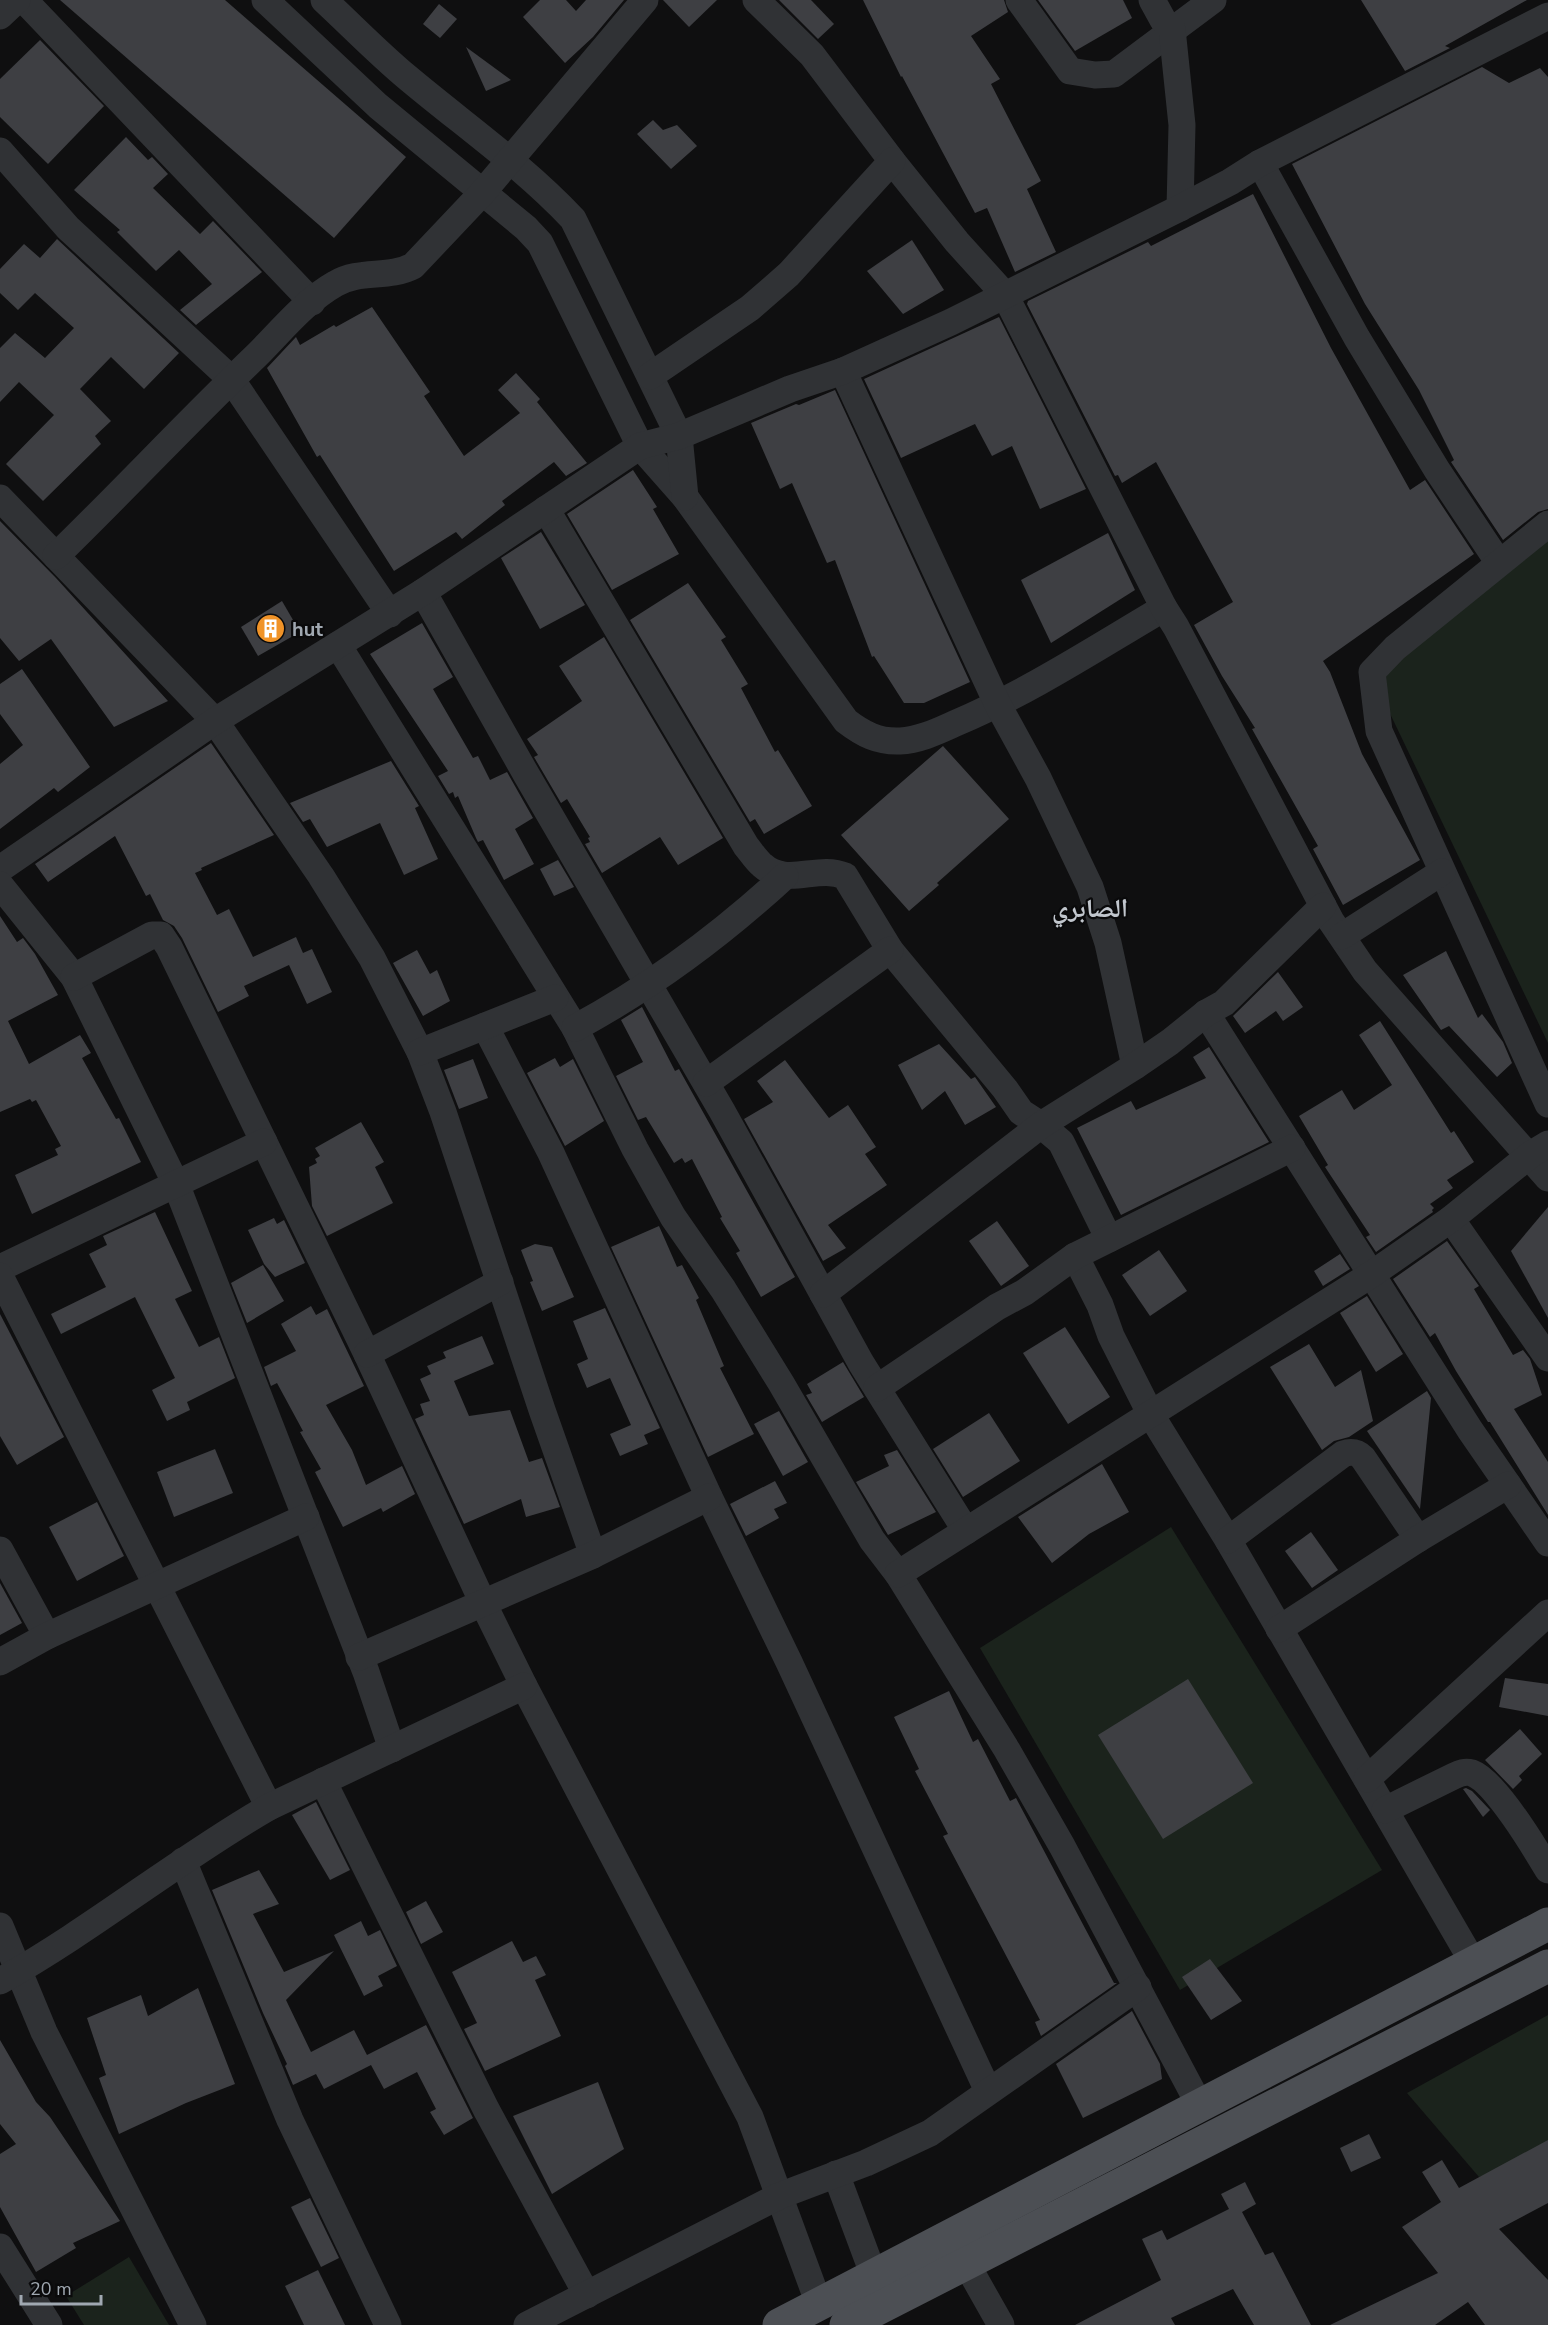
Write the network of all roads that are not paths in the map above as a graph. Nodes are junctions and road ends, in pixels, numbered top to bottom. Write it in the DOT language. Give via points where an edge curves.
graph roads {
  1 [pos="17,0"];
  2 [pos="24,0"];
  3 [pos="265,0"];
  4 [pos="324,0"];
  5 [pos="645,0"];
  6 [pos="756,0"];
  7 [pos="1019,0"];
  8 [pos="1152,0"];
  9 [pos="1213,0"];
  10 [pos="0,16"];
  11 [pos="1548,16"];
  12 [pos="1172,29"];
  13 [pos="0,151"];
  14 [pos="509,160"];
  15 [pos="892,160"];
  16 [pos="1260,163"];
  17 [pos="483,192"];
  18 [pos="1180,208"];
  19 [pos="1005,295"];
  20 [pos="312,302"];
  21 [pos="843,371"];
  22 [pos="650,376"];
  23 [pos="231,379"];
  24 [pos="679,436"];
  25 [pos="640,446"];
  26 [pos="685,497"];
  27 [pos="0,498"];
  28 [pos="546,509"];
  29 [pos="1548,524"];
  30 [pos="56,556"];
  31 [pos="1499,563"];
  32 [pos="423,592"];
  33 [pos="1164,608"];
  34 [pos="390,614"];
  35 [pos="338,645"];
  36 [pos="998,705"];
  37 [pos="215,721"];
  38 [pos="0,869"];
  39 [pos="1442,872"];
  40 [pos="785,876"];
  41 [pos="0,885"];
  42 [pos="1323,906"];
  43 [pos="1342,936"];
  44 [pos="890,950"];
  45 [pos="74,977"];
  46 [pos="649,985"];
  47 [pos="555,998"];
  48 [pos="1206,1013"];
  49 [pos="485,1026"];
  50 [pos="575,1028"];
  51 [pos="420,1052"];
  52 [pos="1135,1066"];
  53 [pos="706,1083"];
  54 [pos="1548,1104"];
  55 [pos="1041,1125"];
  56 [pos="264,1142"];
  57 [pos="1292,1148"];
  58 [pos="1539,1150"];
  59 [pos="1548,1178"];
  60 [pos="176,1184"];
  61 [pos="1451,1219"];
  62 [pos="1109,1239"];
  63 [pos="1075,1256"];
  64 [pos="0,1268"];
  65 [pos="1372,1274"];
  66 [pos="0,1276"];
  67 [pos="500,1282"];
  68 [pos="823,1294"];
  69 [pos="367,1354"];
  70 [pos="1548,1358"];
  71 [pos="877,1388"];
  72 [pos="1150,1415"];
  73 [pos="1508,1485"];
  74 [pos="709,1497"];
  75 [pos="306,1517"];
  76 [pos="966,1531"];
  77 [pos="1418,1539"];
  78 [pos="1228,1540"];
  79 [pos="1548,1543"];
  80 [pos="0,1550"];
  81 [pos="593,1555"];
  82 [pos="898,1574"];
  83 [pos="158,1586"];
  84 [pos="483,1603"];
  85 [pos="1548,1613"];
  86 [pos="1279,1629"];
  87 [pos="47,1636"];
  88 [pos="359,1657"];
  89 [pos="0,1662"];
  90 [pos="524,1686"];
  91 [pos="392,1749"];
  92 [pos="1367,1779"];
  93 [pos="322,1781"];
  94 [pos="269,1808"];
  95 [pos="1385,1810"];
  96 [pos="183,1861"];
  97 [pos="1548,1870"];
  98 [pos="1548,1924"];
  99 [pos="0,1926"];
  100 [pos="1474,1964"];
  101 [pos="1548,1966"];
  102 [pos="9,1976"];
  103 [pos="1138,1987"];
  104 [pos="988,2091"];
  105 [pos="1200,2106"];
  106 [pos="836,2174"];
  107 [pos="779,2196"];
  108 [pos="0,2247"];
  109 [pos="966,2264"];
  110 [pos="874,2276"];
  111 [pos="587,2295"];
  112 [pos="819,2304"];
  113 [pos="49,2325"];
  114 [pos="193,2325"];
  115 [pos="388,2325"];
  116 [pos="527,2325"];
  117 [pos="779,2325"];
  118 [pos="846,2325"];
  119 [pos="1001,2325"];
  1 -- 10 [label="street"];
  2 -- 20 [label="street"];
  3 -- 17 [label="street" via="378,106"];
  4 -- 14 [label="street" via="406,77"];
  5 -- 14 [label="street"];
  6 -- 15 [label="street" via="812,55"];
  7 -- 12 [label="street" via="1070,71 1080,74 1114,74"];
  8 -- 12 [label="street"];
  9 -- 12 [label="street"];
  11 -- 16 [label="street"];
  12 -- 18 [label="street" via="1182,125"];
  13 -- 23 [label="street" via="68,228"];
  14 -- 17 [label="street"];
  14 -- 22 [label="street" via="573,219"];
  15 -- 19 [label="street"];
  15 -- 22 [label="street" via="789,274 750,308"];
  16 -- 18 [label="street"];
  16 -- 31 [label="street" via="1357,338"];
  17 -- 20 [label="street" via="414,266 403,272 346,278"];
  17 -- 25 [label="street" via="540,243"];
  18 -- 19 [label="street"];
  19 -- 21 [label="street"];
  19 -- 33 [label="street"];
  20 -- 23 [label="street"];
  21 -- 24 [label="street"];
  21 -- 36 [label="street"];
  22 -- 24 [label="street"];
  23 -- 30 [label="street"];
  23 -- 34 [label="street"];
  24 -- 25 [label="street"];
  24 -- 26 [label="street"];
  25 -- 26 [label="street"];
  25 -- 28 [label="street"];
  26 -- 36 [label="street" via="846,721 861,733 878,740 919,739"];
  27 -- 30 [label="street"];
  28 -- 32 [label="street"];
  28 -- 40 [label="street" via="746,846 761,865"];
  29 -- 31 [label="street"];
  30 -- 37 [label="street"];
  31 -- 39 [label="street" via="1395,648 1372,672 1378,731"];
  32 -- 34 [label="street"];
  32 -- 46 [label="street"];
  33 -- 36 [label="street"];
  33 -- 42 [label="street"];
  34 -- 35 [label="street"];
  35 -- 37 [label="street"];
  35 -- 47 [label="street"];
  36 -- 52 [label="street" via="1090,887 1108,943"];
  37 -- 38 [label="street"];
  37 -- 51 [label="street" via="372,958"];
  39 -- 43 [label="street"];
  39 -- 54 [label="street"];
  40 -- 44 [label="street" via="845,876"];
  40 -- 46 [label="street"];
  41 -- 45 [label="street"];
  42 -- 43 [label="street"];
  42 -- 48 [label="street" via="1224,1003"];
  43 -- 58 [label="street" via="1365,971 1434,1050"];
  44 -- 53 [label="street"];
  44 -- 55 [label="street" via="1021,1112"];
  45 -- 56 [label="street" via="152,935 161,935"];
  45 -- 60 [label="street"];
  46 -- 50 [label="street"];
  46 -- 53 [label="street"];
  47 -- 49 [label="street"];
  47 -- 50 [label="street"];
  48 -- 52 [label="street"];
  48 -- 57 [label="street"];
  49 -- 51 [label="street"];
  49 -- 74 [label="street" via="551,1153"];
  50 -- 82 [label="street" via="673,1217 723,1288 872,1540"];
  51 -- 67 [label="street"];
  52 -- 55 [label="street"];
  53 -- 68 [label="street"];
  55 -- 62 [label="street" via="1061,1142"];
  55 -- 68 [label="street"];
  56 -- 60 [label="street"];
  56 -- 69 [label="street"];
  57 -- 62 [label="street"];
  57 -- 65 [label="street"];
  58 -- 59 [label="street"];
  58 -- 61 [label="street"];
  60 -- 64 [label="street"];
  60 -- 75 [label="street"];
  61 -- 65 [label="street"];
  61 -- 70 [label="street"];
  62 -- 63 [label="street"];
  63 -- 71 [label="street"];
  63 -- 72 [label="street"];
  65 -- 72 [label="street"];
  65 -- 73 [label="street"];
  66 -- 83 [label="street"];
  67 -- 69 [label="street"];
  67 -- 81 [label="street"];
  68 -- 71 [label="street"];
  69 -- 84 [label="street"];
  71 -- 76 [label="street"];
  72 -- 76 [label="street"];
  72 -- 78 [label="street"];
  73 -- 77 [label="street"];
  73 -- 79 [label="street"];
  74 -- 81 [label="street"];
  74 -- 104 [label="street"];
  75 -- 83 [label="street"];
  75 -- 88 [label="street"];
  76 -- 82 [label="street"];
  77 -- 78 [label="street" via="1363,1458 1349,1452"];
  77 -- 86 [label="street"];
  78 -- 86 [label="street"];
  80 -- 87 [label="street"];
  81 -- 84 [label="street"];
  82 -- 103 [label="street" via="1007,1750"];
  83 -- 87 [label="street"];
  83 -- 94 [label="street"];
  84 -- 88 [label="street"];
  84 -- 90 [label="street"];
  85 -- 92 [label="street"];
  86 -- 92 [label="street"];
  87 -- 89 [label="street"];
  88 -- 91 [label="street"];
  90 -- 91 [label="street"];
  90 -- 107 [label="street" via="750,2117"];
  91 -- 93 [label="street"];
  92 -- 95 [label="street"];
  93 -- 94 [label="street"];
  93 -- 111 [label="street" via="486,2109"];
  94 -- 96 [label="street"];
  95 -- 97 [label="street" via="1454,1776 1474,1773 1523,1828"];
  95 -- 100 [label="street"];
  96 -- 102 [label="street"];
  96 -- 115 [label="street" via="290,2120"];
  98 -- 100 [label="main road"];
  99 -- 102 [label="street"];
  100 -- 105 [label="main road"];
  101 -- 109 [label="main road"];
  102 -- 114 [label="street" via="44,2032"];
  103 -- 104 [label="street"];
  103 -- 105 [label="street"];
  104 -- 106 [label="street" via="930,2133"];
  105 -- 110 [label="main road"];
  106 -- 107 [label="street"];
  106 -- 110 [label="street"];
  107 -- 111 [label="street"];
  107 -- 112 [label="street"];
  108 -- 113 [label="street"];
  109 -- 118 [label="main road"];
  109 -- 119 [label="street"];
  110 -- 112 [label="main road"];
  111 -- 116 [label="street"];
  112 -- 117 [label="main road"];
}
